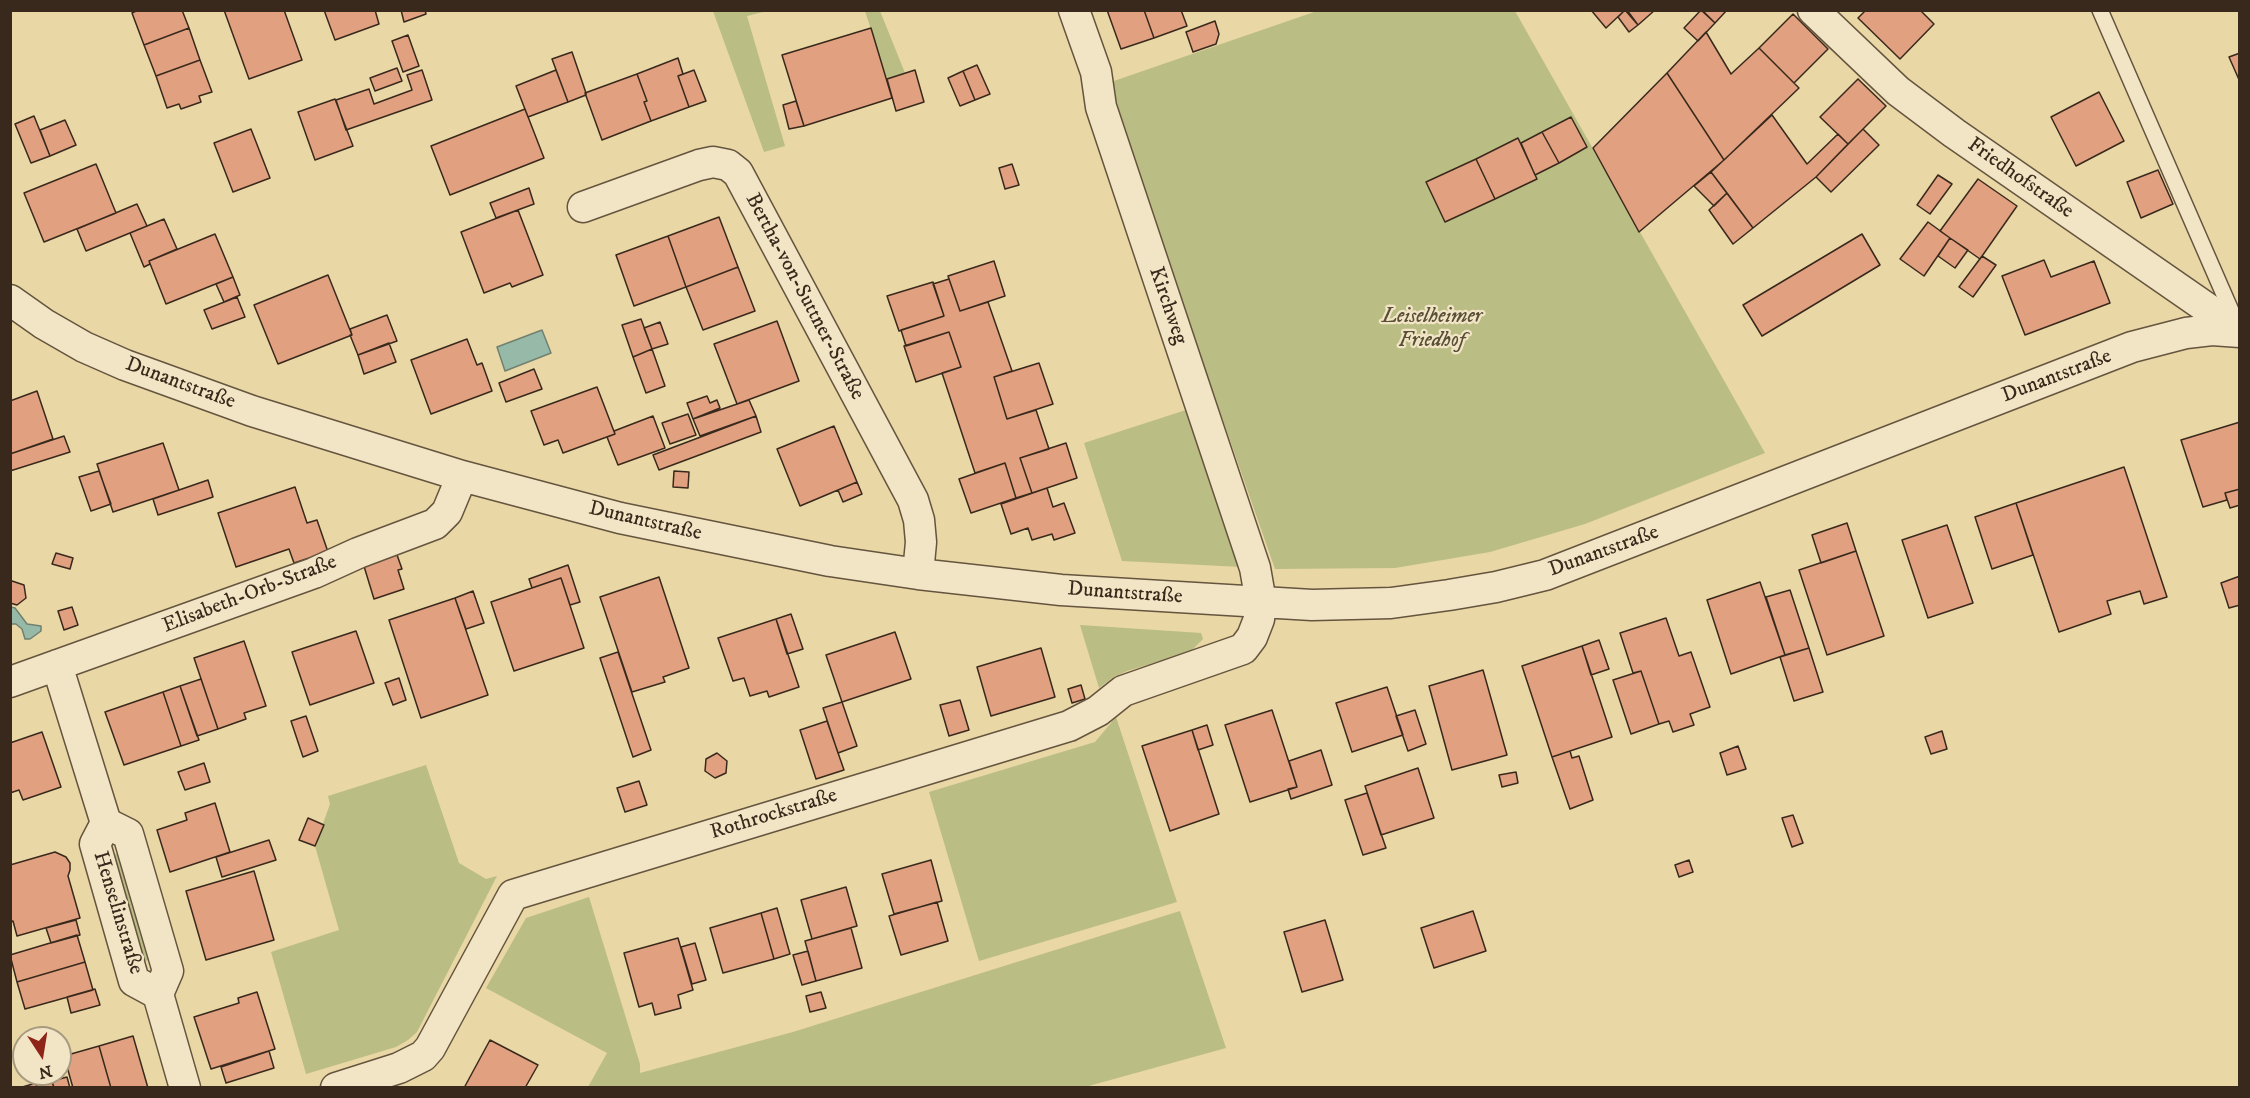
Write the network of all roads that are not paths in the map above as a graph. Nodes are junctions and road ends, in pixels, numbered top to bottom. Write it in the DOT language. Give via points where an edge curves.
graph roads {
  1 [pos="1074,10"];
  2 [pos="1813,10"];
  3 [pos="2100,10"];
  4 [pos="583,207"];
  5 [pos="10,300"];
  6 [pos="2240,331"];
  7 [pos="462,476"];
  8 [pos="918,574"];
  9 [pos="1261,602"];
  10 [pos="57,665"];
  11 [pos="10,682"];
  12 [pos="185,1088"];
  13 [pos="336,1088"];
  1 -- 9 [label="street, Kirchweg" via="1096,72 1101,107 1255,568"];
  2 -- 6 [label="street, Friedhofstraße" via="1898,91"];
  3 -- 6 [label="lane"];
  4 -- 8 [label="street, Bertha-von-Suttner-Straße" via="699,165 728,165 738,173 913,500 921,542"];
  5 -- 7 [label="street, Dunantstraße" via="84,347 125,365 252,411"];
  6 -- 9 [label="street, Dunantstraße" via="2186,333 2132,347 1545,575 1496,587 1391,603"];
  7 -- 8 [label="street, Dunantstraße" via="620,518 831,561"];
  7 -- 10 [label="street, Elisabeth-Orb-Straße" via="447,512 435,524 314,573"];
  8 -- 9 [label="street, Dunantstraße" via="1061,590"];
  9 -- 13 [label="street, Rothrockstraße" via="1259,619 1243,649 1135,685 1069,726 513,895 430,1048 411,1064"];
  10 -- 11 [label="street, Elisabeth-Orb-Straße"];
  10 -- 12 [label="street, Henselinstraße" via="106,823 128,834 168,971 158,994"];
}
